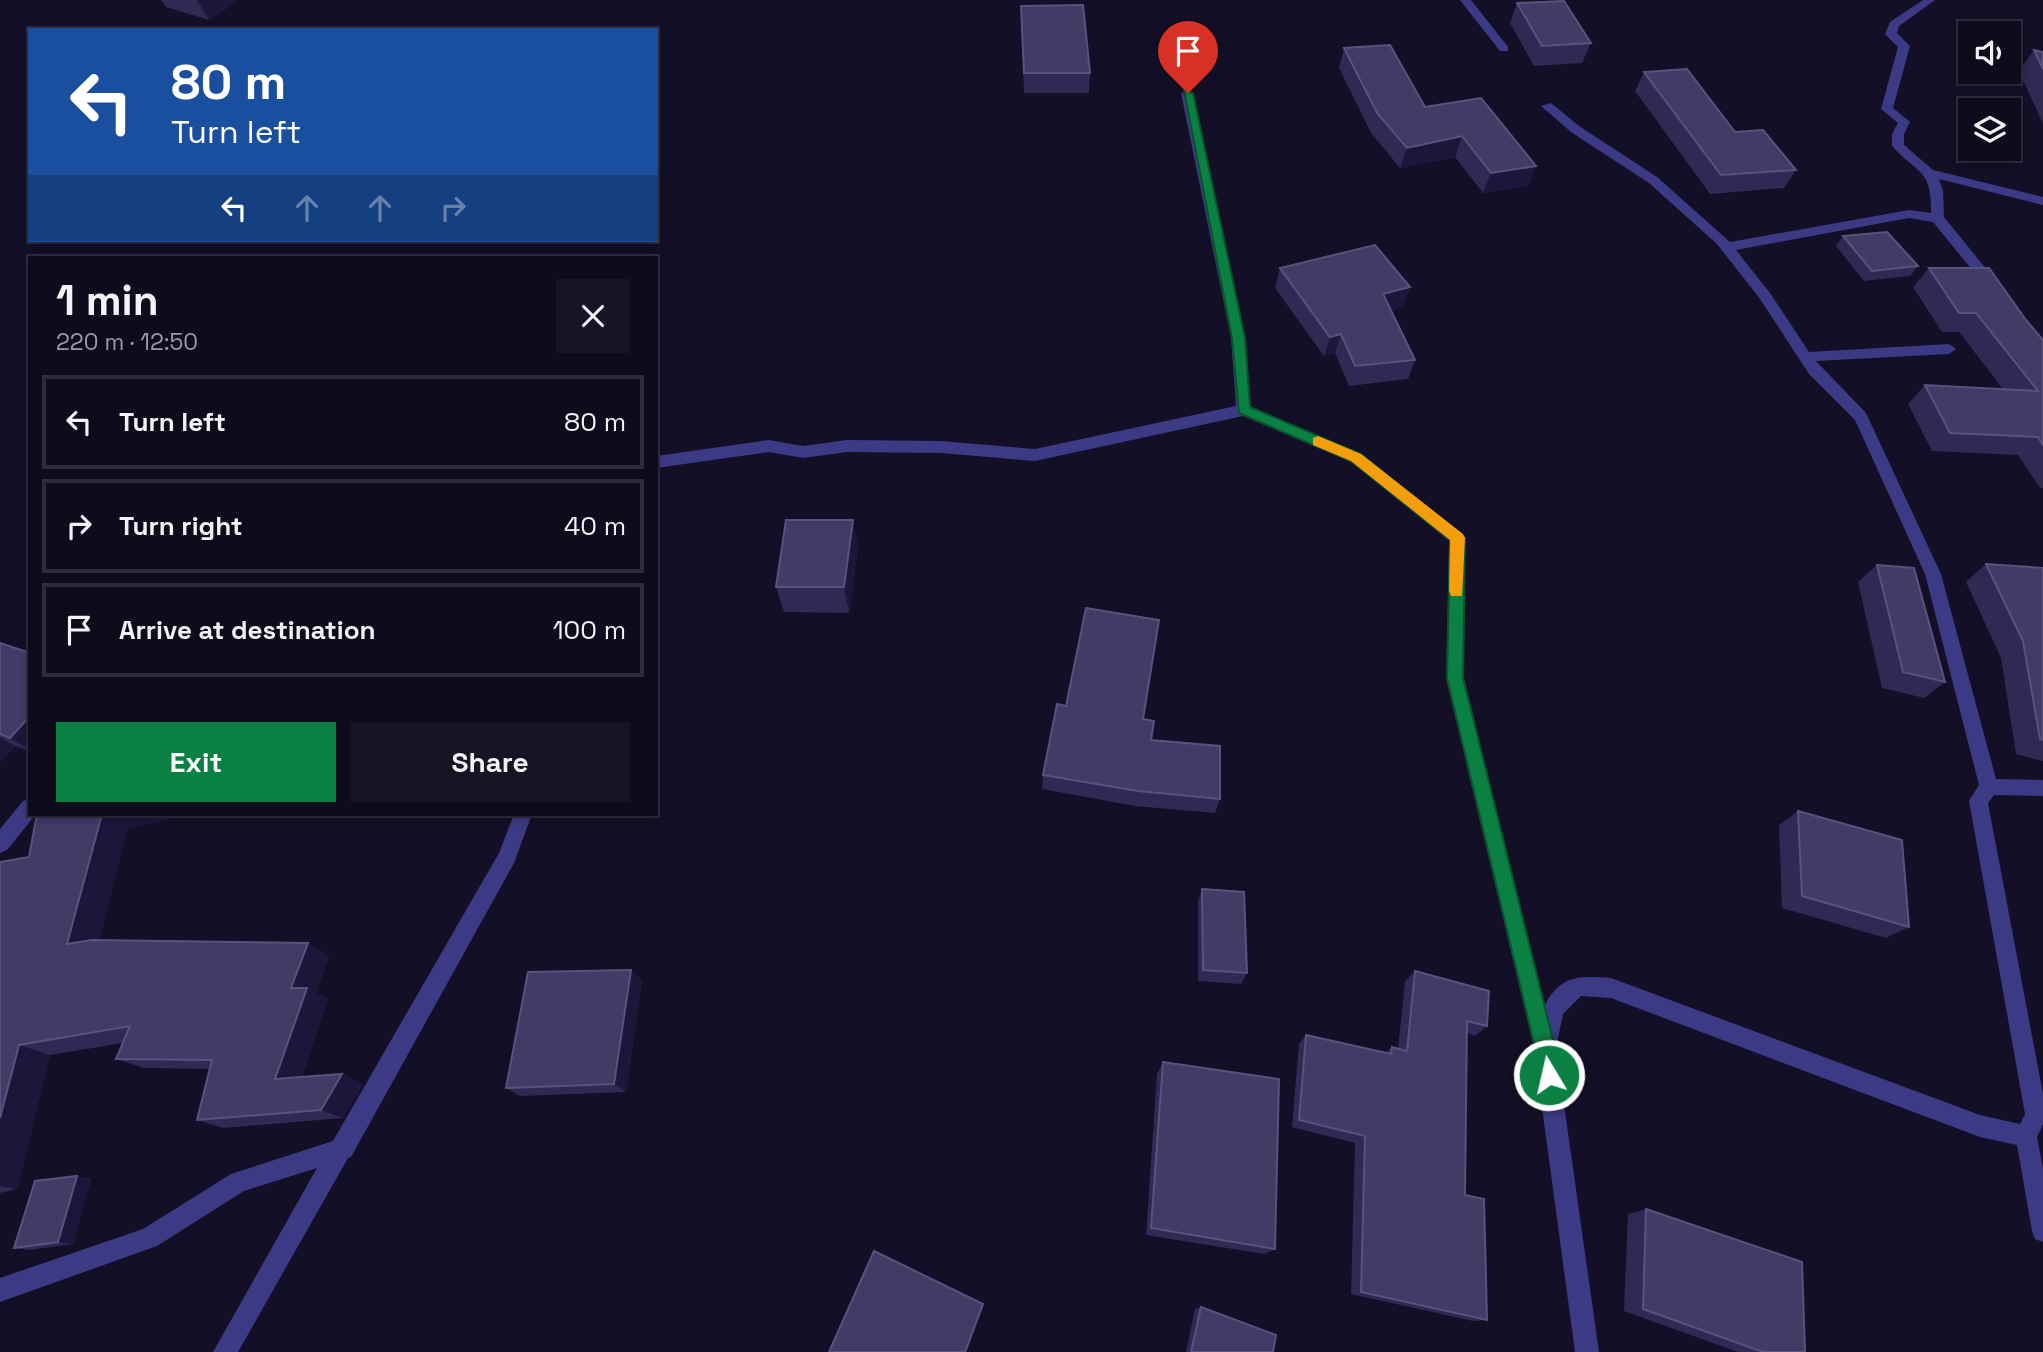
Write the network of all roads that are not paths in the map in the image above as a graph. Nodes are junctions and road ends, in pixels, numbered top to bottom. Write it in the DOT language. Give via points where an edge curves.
graph roads {
  1 [pos="1465,0"];
  2 [pos="1930,0"];
  3 [pos="1504,49"];
  4 [pos="1188,93"];
  5 [pos="1548,106"];
  6 [pos="1931,173"];
  7 [pos="2043,201"];
  8 [pos="1937,218"];
  9 [pos="1727,247"];
  10 [pos="2002,298"];
  11 [pos="1949,349"];
  12 [pos="1804,357"];
  13 [pos="1244,410"];
  14 [pos="658,462"];
  15 [pos="1989,787"];
  16 [pos="2043,788"];
  17 [pos="28,809"];
  18 [pos="522,816"];
  19 [pos="0,844"];
  20 [pos="1545,1048"];
  21 [pos="2026,1136"];
  22 [pos="343,1149"];
  23 [pos="2043,1231"];
  24 [pos="0,1290"];
  25 [pos="225,1352"];
  26 [pos="1587,1352"];
  1 -- 3 [label="street"];
  2 -- 6 [label="street" via="1894,24 1891,34 1904,46 1887,109 1904,122 1898,146"];
  4 -- 13 [label="street" via="1238,338"];
  5 -- 9 [label="street" via="1653,180"];
  6 -- 7 [label="street"];
  6 -- 8 [label="street" via="1938,188"];
  8 -- 9 [label="street" via="1909,214"];
  8 -- 10 [label="street"];
  9 -- 12 [label="street"];
  11 -- 12 [label="street"];
  12 -- 15 [label="street" via="1861,417 1933,574"];
  13 -- 14 [label="street" via="1035,455 847,446 803,453 769,446"];
  13 -- 20 [label="street" via="1356,458 1457,538 1455,678"];
  15 -- 16 [label="street"];
  15 -- 21 [label="street" via="1978,801 2036,1115"];
  17 -- 19 [label="street"];
  18 -- 22 [label="street" via="508,857"];
  20 -- 21 [label="street" via="1554,1008 1577,986 1611,988 1980,1126"];
  20 -- 26 [label="street"];
  21 -- 23 [label="street"];
  22 -- 24 [label="street" via="239,1182 149,1238"];
  22 -- 25 [label="street"];
}
